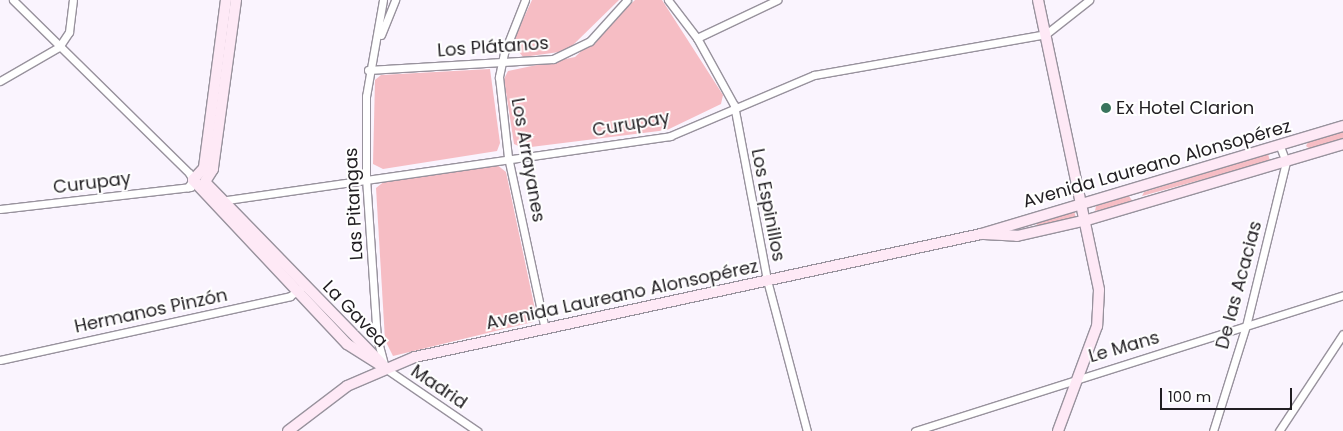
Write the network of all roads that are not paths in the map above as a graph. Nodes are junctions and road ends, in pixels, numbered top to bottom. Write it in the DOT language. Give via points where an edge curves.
graph roads {
  1 [pos="12,0"];
  2 [pos="73,0"];
  3 [pos="226,0"];
  4 [pos="236,0"];
  5 [pos="383,0"];
  6 [pos="395,0"];
  7 [pos="525,0"];
  8 [pos="627,0"];
  9 [pos="668,0"];
  10 [pos="777,0"];
  11 [pos="1038,0"];
  12 [pos="1089,0"];
  13 [pos="1046,34"];
  14 [pos="697,38"];
  15 [pos="378,39"];
  16 [pos="59,48"];
  17 [pos="500,63"];
  18 [pos="368,70"];
  19 [pos="0,81"];
  20 [pos="734,105"];
  21 [pos="1343,126"];
  22 [pos="1343,144"];
  23 [pos="1280,146"];
  24 [pos="508,157"];
  25 [pos="1286,162"];
  26 [pos="366,178"];
  27 [pos="196,181"];
  28 [pos="1132,190"];
  29 [pos="219,202"];
  30 [pos="1083,204"];
  31 [pos="1137,206"];
  32 [pos="0,209"];
  33 [pos="1030,218"];
  34 [pos="1087,220"];
  35 [pos="1034,232"];
  36 [pos="981,234"];
  37 [pos="767,280"];
  38 [pos="301,288"];
  39 [pos="1343,295"];
  40 [pos="1246,326"];
  41 [pos="545,329"];
  42 [pos="1343,334"];
  43 [pos="0,360"];
  44 [pos="385,368"];
  45 [pos="1077,376"];
  46 [pos="288,431"];
  47 [pos="477,431"];
  48 [pos="807,431"];
  49 [pos="915,431"];
  50 [pos="1058,431"];
  51 [pos="1213,431"];
  52 [pos="1279,431"];
  1 -- 16 [label="street, La Gavea"];
  2 -- 16 [label="street" via="69,32"];
  3 -- 27 [label="street" via="204,168"];
  4 -- 27 [label="street" via="213,169"];
  5 -- 15 [label="street, Las Pitangas"];
  6 -- 15 [label="street, Las Pitangas"];
  7 -- 17 [label="street, Los Arrayanes"];
  8 -- 17 [label="street, Los Plátanos" via="590,41 569,54 553,60"];
  9 -- 14 [label="street, Los Espinillos"];
  10 -- 14 [label="street"];
  11 -- 13 [label="street"];
  12 -- 13 [label="street, Curupay"];
  13 -- 20 [label="street, Curupay" via="814,75"];
  13 -- 30 [label="street"];
  14 -- 20 [label="street, Los Espinillos"];
  15 -- 18 [label="street, Las Pitangas"];
  16 -- 19 [label="street"];
  16 -- 27 [label="street, La Gavea"];
  17 -- 18 [label="street, Los Plátanos"];
  17 -- 24 [label="street, Los Arrayanes"];
  18 -- 26 [label="street, Las Pitangas"];
  20 -- 24 [label="street, Curupay" via="670,136"];
  20 -- 37 [label="street, Los Espinillos"];
  21 -- 23 [label="street, Avenida Laureano Alonsopérez"];
  22 -- 25 [label="street, Avenida Laureano Alonsopérez"];
  23 -- 25 [label="street"];
  23 -- 28 [label="street, Avenida Laureano Alonsopérez"];
  24 -- 26 [label="street, Curupay"];
  24 -- 41 [label="street, Los Arrayanes"];
  25 -- 31 [label="street, Avenida Laureano Alonsopérez"];
  25 -- 40 [label="street, De las Acacias"];
  26 -- 29 [label="street, Curupay"];
  26 -- 44 [label="street, Las Pitangas" via="377,338"];
  27 -- 29 [label="street, La Gavea"];
  27 -- 32 [label="street, Curupay"];
  28 -- 30 [label="street, Avenida Laureano Alonsopérez"];
  28 -- 31 [label="street"];
  29 -- 38 [label="street, La Gavea"];
  30 -- 33 [label="street, Avenida Laureano Alonsopérez"];
  30 -- 34 [label="street"];
  31 -- 34 [label="street, Avenida Laureano Alonsopérez"];
  33 -- 35 [label="street"];
  33 -- 36 [label="street, Avenida Laureano Alonsopérez"];
  34 -- 35 [label="street, Avenida Laureano Alonsopérez"];
  34 -- 45 [label="street" via="1099,290 1096,326"];
  35 -- 36 [label="street, Avenida Laureano Alonsopérez" via="1017,236"];
  36 -- 37 [label="street, Avenida Laureano Alonsopérez"];
  37 -- 41 [label="street, Avenida Laureano Alonsopérez"];
  37 -- 48 [label="street, Los Espinillos"];
  38 -- 43 [label="street, Hermanos Pinzón"];
  38 -- 44 [label="street, La Gavea"];
  39 -- 40 [label="street, Le Mans"];
  40 -- 45 [label="street, Le Mans"];
  40 -- 51 [label="street, De las Acacias"];
  41 -- 44 [label="street, Avenida Laureano Alonsopérez"];
  42 -- 52 [label="street"];
  44 -- 46 [label="street, Avenida Laureano Alonsopérez" via="318,404"];
  44 -- 47 [label="street, Madrid"];
  45 -- 49 [label="street, Le Mans"];
  45 -- 50 [label="street"];
}
